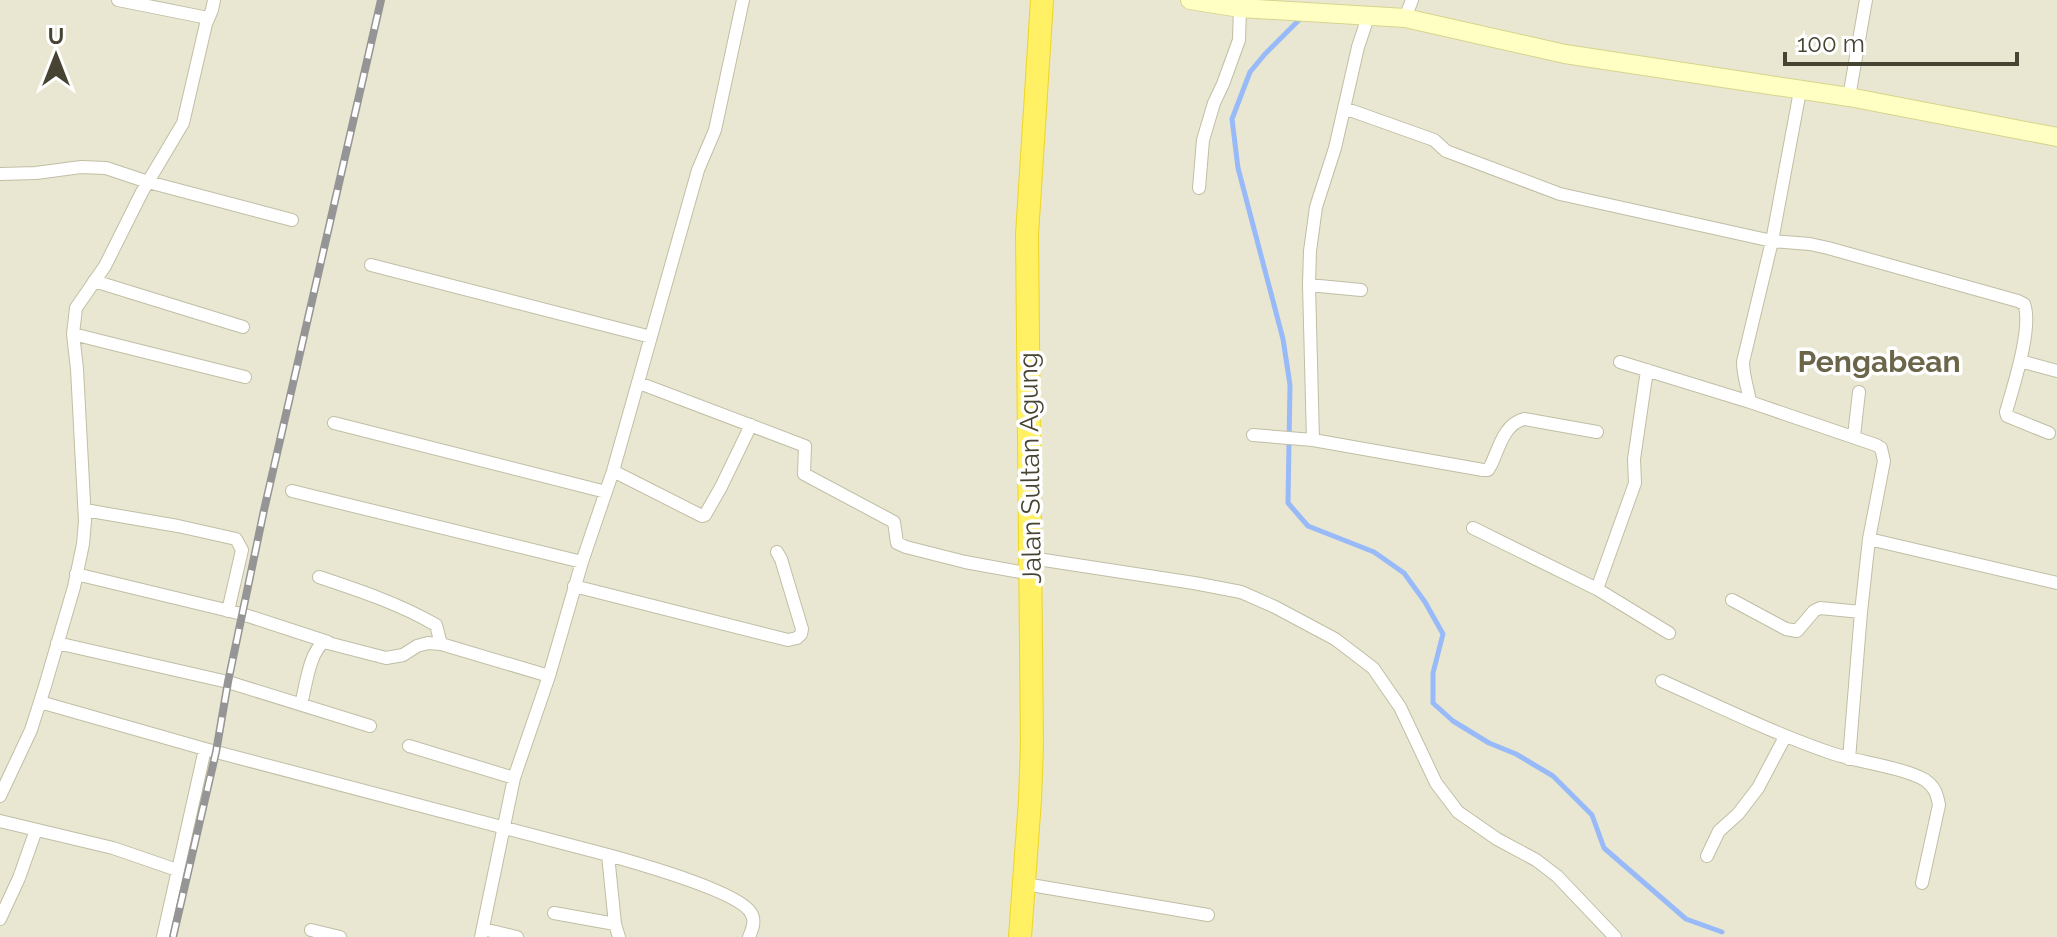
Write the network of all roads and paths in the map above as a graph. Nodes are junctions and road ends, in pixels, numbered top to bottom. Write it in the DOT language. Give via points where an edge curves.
graph roads {
  1 [pos="118,0"];
  2 [pos="214,0"];
  3 [pos="743,0"];
  4 [pos="1042,0"];
  5 [pos="1190,0"];
  6 [pos="1412,0"];
  7 [pos="1866,0"];
  8 [pos="1266,5"];
  9 [pos="1240,8"];
  10 [pos="1368,17"];
  11 [pos="208,18"];
  12 [pos="1405,18"];
  13 [pos="1800,91"];
  14 [pos="1849,97"];
  15 [pos="1344,108"];
  16 [pos="2057,137"];
  17 [pos="0,174"];
  18 [pos="148,182"];
  19 [pos="1199,188"];
  20 [pos="292,220"];
  21 [pos="1772,241"];
  22 [pos="371,265"];
  23 [pos="94,281"];
  24 [pos="1309,285"];
  25 [pos="1361,290"];
  26 [pos="243,327"];
  27 [pos="73,334"];
  28 [pos="651,337"];
  29 [pos="2020,361"];
  30 [pos="1620,362"];
  31 [pos="1647,370"];
  32 [pos="2057,371"];
  33 [pos="245,377"];
  34 [pos="639,383"];
  35 [pos="1859,392"];
  36 [pos="1750,402"];
  37 [pos="334,423"];
  38 [pos="751,425"];
  39 [pos="1597,432"];
  40 [pos="2049,433"];
  41 [pos="1253,435"];
  42 [pos="1854,436"];
  43 [pos="1313,440"];
  44 [pos="613,471"];
  45 [pos="292,491"];
  46 [pos="606,492"];
  47 [pos="85,510"];
  48 [pos="1473,528"];
  49 [pos="1869,539"];
  50 [pos="777,552"];
  51 [pos="582,562"];
  52 [pos="1031,566"];
  53 [pos="76,574"];
  54 [pos="319,577"];
  55 [pos="2057,583"];
  56 [pos="574,586"];
  57 [pos="1597,589"];
  58 [pos="1732,600"];
  59 [pos="228,611"];
  60 [pos="1861,612"];
  61 [pos="1669,633"];
  62 [pos="57,643"];
  63 [pos="332,643"];
  64 [pos="441,644"];
  65 [pos="549,676"];
  66 [pos="1662,681"];
  67 [pos="40,702"];
  68 [pos="301,704"];
  69 [pos="370,726"];
  70 [pos="1785,737"];
  71 [pos="409,746"];
  72 [pos="205,749"];
  73 [pos="1849,759"];
  74 [pos="514,778"];
  75 [pos="0,796"];
  76 [pos="0,821"];
  77 [pos="505,829"];
  78 [pos="36,830"];
  79 [pos="608,855"];
  80 [pos="1707,856"];
  81 [pos="177,870"];
  82 [pos="1922,883"];
  83 [pos="1025,884"];
  84 [pos="554,913"];
  85 [pos="1208,915"];
  86 [pos="0,919"];
  87 [pos="615,924"];
  88 [pos="311,930"];
  89 [pos="482,933"];
  90 [pos="163,937"];
  91 [pos="340,937"];
  92 [pos="517,937"];
  93 [pos="619,937"];
  94 [pos="749,937"];
  95 [pos="1020,937"];
  96 [pos="1615,937"];
  1 -- 11 [label="street"];
  2 -- 11 [label="street"];
  3 -- 28 [label="street" via="715,130 698,170"];
  4 -- 52 [label="highway, Jalan Sultan Agung" via="1027,235"];
  5 -- 9 [label="main road"];
  6 -- 12 [label="street"];
  7 -- 14 [label="street"];
  8 -- 9 [label="main road"];
  8 -- 10 [label="main road"];
  9 -- 19 [label="street" via="1239,40 1203,140"];
  10 -- 12 [label="main road"];
  10 -- 15 [label="street"];
  11 -- 18 [label="street" via="183,123"];
  12 -- 13 [label="main road" via="1565,54"];
  13 -- 14 [label="main road"];
  13 -- 21 [label="street"];
  14 -- 16 [label="main road"];
  15 -- 21 [label="street" via="1560,194"];
  15 -- 24 [label="street" via="1316,207"];
  17 -- 18 [label="street" via="106,168"];
  18 -- 20 [label="street"];
  18 -- 23 [label="street"];
  21 -- 29 [label="street" via="1828,248 2018,301 2027,317"];
  21 -- 36 [label="street" via="1743,362"];
  22 -- 28 [label="street"];
  23 -- 26 [label="street"];
  23 -- 27 [label="street" via="76,308"];
  24 -- 25 [label="street"];
  24 -- 43 [label="street"];
  27 -- 33 [label="street"];
  27 -- 47 [label="street"];
  28 -- 34 [label="street"];
  29 -- 32 [label="street"];
  29 -- 40 [label="street" via="2007,416"];
  30 -- 31 [label="street"];
  31 -- 36 [label="street"];
  31 -- 57 [label="street" via="1635,483"];
  34 -- 38 [label="street"];
  34 -- 44 [label="street"];
  35 -- 42 [label="street"];
  36 -- 42 [label="street"];
  37 -- 46 [label="street"];
  38 -- 44 [label="street" via="702,516"];
  38 -- 52 [label="street" via="805,446 804,474 894,522 897,543 965,562"];
  39 -- 43 [label="street" via="1524,419 1513,422 1488,470"];
  41 -- 43 [label="street"];
  42 -- 49 [label="street" via="1881,448 1884,456"];
  44 -- 46 [label="street"];
  45 -- 51 [label="street"];
  46 -- 51 [label="street"];
  47 -- 53 [label="street"];
  47 -- 59 [label="street" via="236,539 242,550"];
  48 -- 57 [label="street"];
  49 -- 55 [label="street"];
  49 -- 60 [label="street"];
  50 -- 56 [label="street" via="802,629 795,639"];
  51 -- 56 [label="street"];
  52 -- 83 [label="highway, Jalan Sultan Agung" via="1032,745"];
  52 -- 96 [label="street" via="1241,592 1335,639 1373,668 1400,707 1436,783 1458,812 1557,876"];
  53 -- 59 [label="street"];
  53 -- 62 [label="street"];
  54 -- 64 [label="street" via="436,625"];
  56 -- 65 [label="street"];
  57 -- 61 [label="street"];
  58 -- 60 [label="street" via="1797,631 1820,608"];
  59 -- 63 [label="street"];
  60 -- 73 [label="street"];
  62 -- 67 [label="street"];
  62 -- 68 [label="street"];
  63 -- 64 [label="street" via="386,658 428,643"];
  63 -- 68 [label="street" via="324,642 314,655"];
  64 -- 65 [label="street"];
  65 -- 74 [label="street"];
  66 -- 70 [label="street"];
  67 -- 72 [label="street"];
  67 -- 75 [label="street"];
  68 -- 69 [label="street"];
  70 -- 73 [label="street"];
  70 -- 80 [label="street" via="1758,788 1719,831"];
  71 -- 74 [label="street"];
  72 -- 77 [label="street"];
  72 -- 81 [label="street"];
  73 -- 82 [label="street" via="1909,773 1937,793"];
  74 -- 77 [label="street"];
  76 -- 78 [label="street"];
  77 -- 79 [label="street"];
  77 -- 89 [label="street"];
  78 -- 81 [label="street"];
  78 -- 86 [label="street"];
  79 -- 87 [label="street"];
  79 -- 94 [label="street" via="727,896 752,914"];
  81 -- 90 [label="street"];
  83 -- 85 [label="street"];
  83 -- 95 [label="highway, Jalan Sultan Agung"];
  84 -- 87 [label="street"];
  87 -- 93 [label="street"];
  88 -- 91 [label="street"];
  89 -- 92 [label="street"];
}
